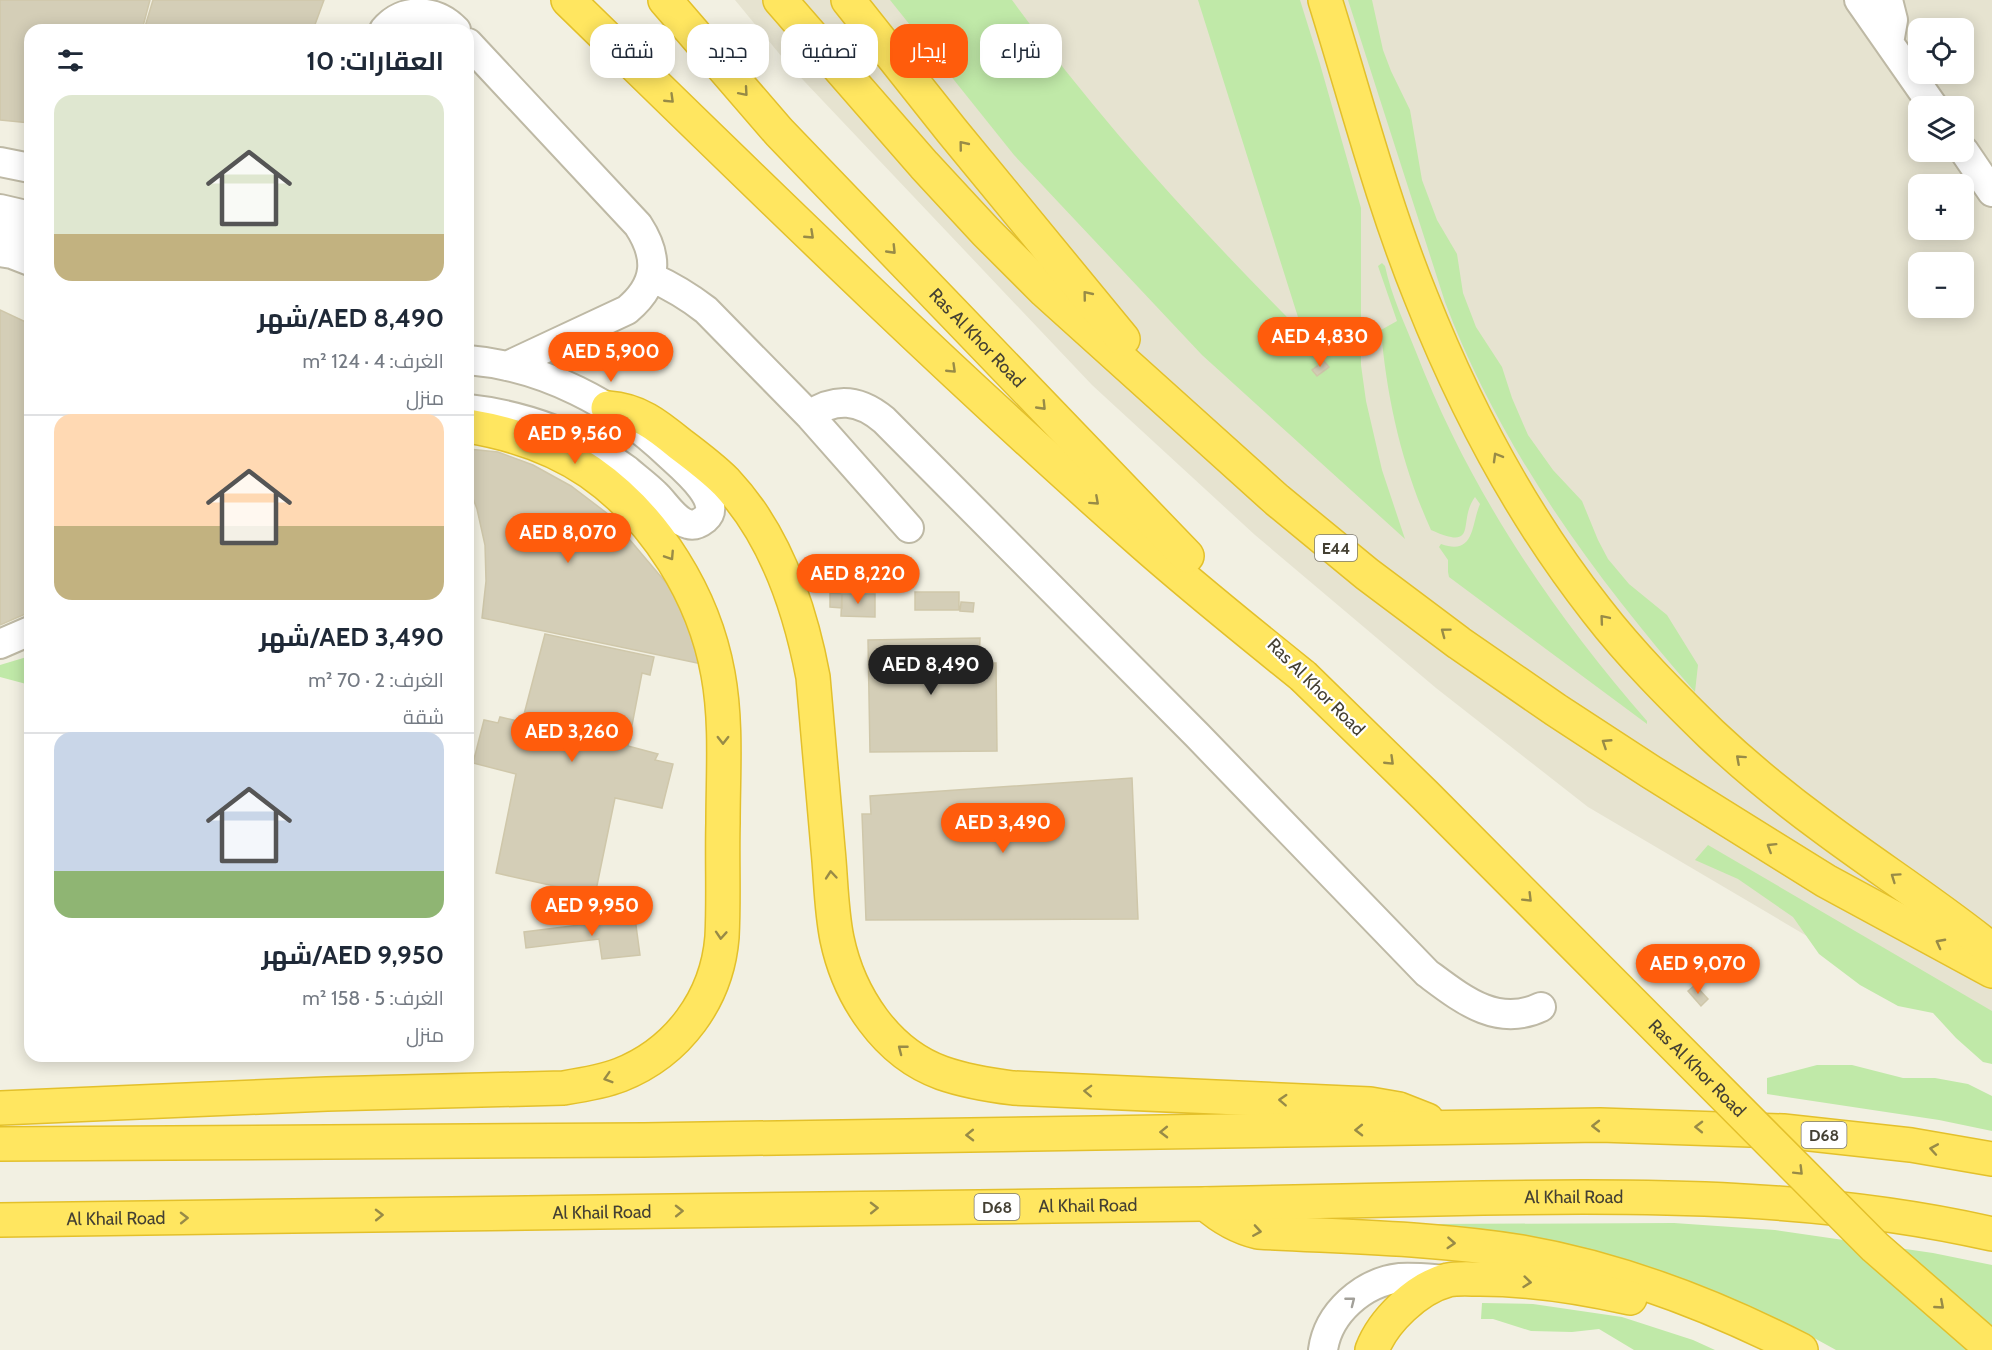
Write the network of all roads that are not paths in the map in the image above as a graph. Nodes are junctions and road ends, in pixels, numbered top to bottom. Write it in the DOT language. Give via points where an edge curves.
graph roads {
  1 [pos="568,0"];
  2 [pos="665,0"];
  3 [pos="780,0"];
  4 [pos="848,0"];
  5 [pos="1325,0"];
  6 [pos="1859,0"];
  7 [pos="1888,0"];
  8 [pos="391,24"];
  9 [pos="448,24"];
  10 [pos="1888,43"];
  11 [pos="474,49"];
  12 [pos="1926,96"];
  13 [pos="1972,162"];
  14 [pos="1992,192"];
  15 [pos="0,209"];
  16 [pos="24,215"];
  17 [pos="0,231"];
  18 [pos="24,237"];
  19 [pos="0,252"];
  20 [pos="24,259"];
  21 [pos="651,277"];
  22 [pos="474,361"];
  23 [pos="507,366"];
  24 [pos="608,408"];
  25 [pos="474,410"];
  26 [pos="808,415"];
  27 [pos="1191,422"];
  28 [pos="474,427"];
  29 [pos="909,528"];
  30 [pos="24,634"];
  31 [pos="0,644"];
  32 [pos="1303,676"];
  33 [pos="1992,950"];
  34 [pos="1992,971"];
  35 [pos="1541,1007"];
  36 [pos="0,1108"];
  37 [pos="1441,1128"];
  38 [pos="0,1144"];
  39 [pos="1992,1159"];
  40 [pos="1206,1204"];
  41 [pos="0,1220"];
  42 [pos="1992,1234"];
  43 [pos="1447,1280"];
  44 [pos="1992,1349"];
  45 [pos="1323,1350"];
  46 [pos="1372,1350"];
  47 [pos="1766,1350"];
  48 [pos="1801,1350"];
  1 -- 32 [label="highway, one-way" via="1024,436 1139,540"];
  2 -- 32 [label="highway, Ras Al Khor Road, one-way" via="779,132"];
  3 -- 27 [label="highway, E44" via="986,232 1045,291"];
  27 -- 4 [label="highway, one-way"];
  33 -- 5 [label="highway, one-way" via="1822,826 1712,735 1633,653 1560,559 1494,453 1437,337 1401,245"];
  6 -- 10 [label="street"];
  7 -- 10 [label="street" via="1893,20"];
  8 -- 9 [label="street" via="418,12 436,15"];
  10 -- 12 [label="street"];
  11 -- 21 [label="street" via="638,225 648,240"];
  13 -- 14 [label="street"];
  15 -- 16 [label="street"];
  17 -- 18 [label="street"];
  19 -- 20 [label="street"];
  21 -- 23 [label="street" via="638,301 627,310"];
  21 -- 26 [label="street" via="689,296 706,310"];
  22 -- 23 [label="street"];
  23 -- 24 [label="street" via="560,383"];
  24 -- 25 [label="street" via="661,447 706,495 711,509 703,522 681,521 625,469 585,444 523,419"];
  37 -- 24 [label="highway, one-way" via="1413,1114 1370,1104 993,1086 940,1072 891,1041 858,999 838,941 813,677 787,584 760,528 726,482 652,422 631,411"];
  26 -- 29 [label="street"];
  26 -- 35 [label="street" via="833,403 847,402 867,408 884,420 1427,973 1491,1012 1517,1016"];
  34 -- 27 [label="highway, E44, one-way" via="1826,881 1556,710 1367,574"];
  28 -- 36 [label="highway, one-way" via="521,439 566,459 590,472 627,504 653,532 685,580 708,634 718,674 723,735 722,937 714,977 698,1012 674,1042 655,1057 620,1075 571,1086"];
  30 -- 31 [label="street"];
  32 -- 44 [label="highway, Ras Al Khor Road, one-way, bridge" via="1875,1248"];
  37 -- 38 [label="highway, D68, one-way" via="633,1140"];
  39 -- 37 [label="highway, D68, one-way" via="1911,1145 1783,1131 1600,1125"];
  41 -- 40 [label="highway, Al Khail Road / D68, one-way"];
  40 -- 42 [label="highway, Al Khail Road / D68" via="1555,1197 1734,1199 1815,1205"];
  40 -- 48 [label="highway, one-way" via="1230,1222 1258,1232 1460,1244 1586,1265 1696,1301"];
  45 -- 43 [label="street, one-way" via="1329,1326 1338,1313 1374,1286 1401,1278"];
  43 -- 46 [label="highway" via="1396,1313"];
  43 -- 47 [label="highway, one-way" via="1499,1279 1623,1296 1699,1320"];
}
